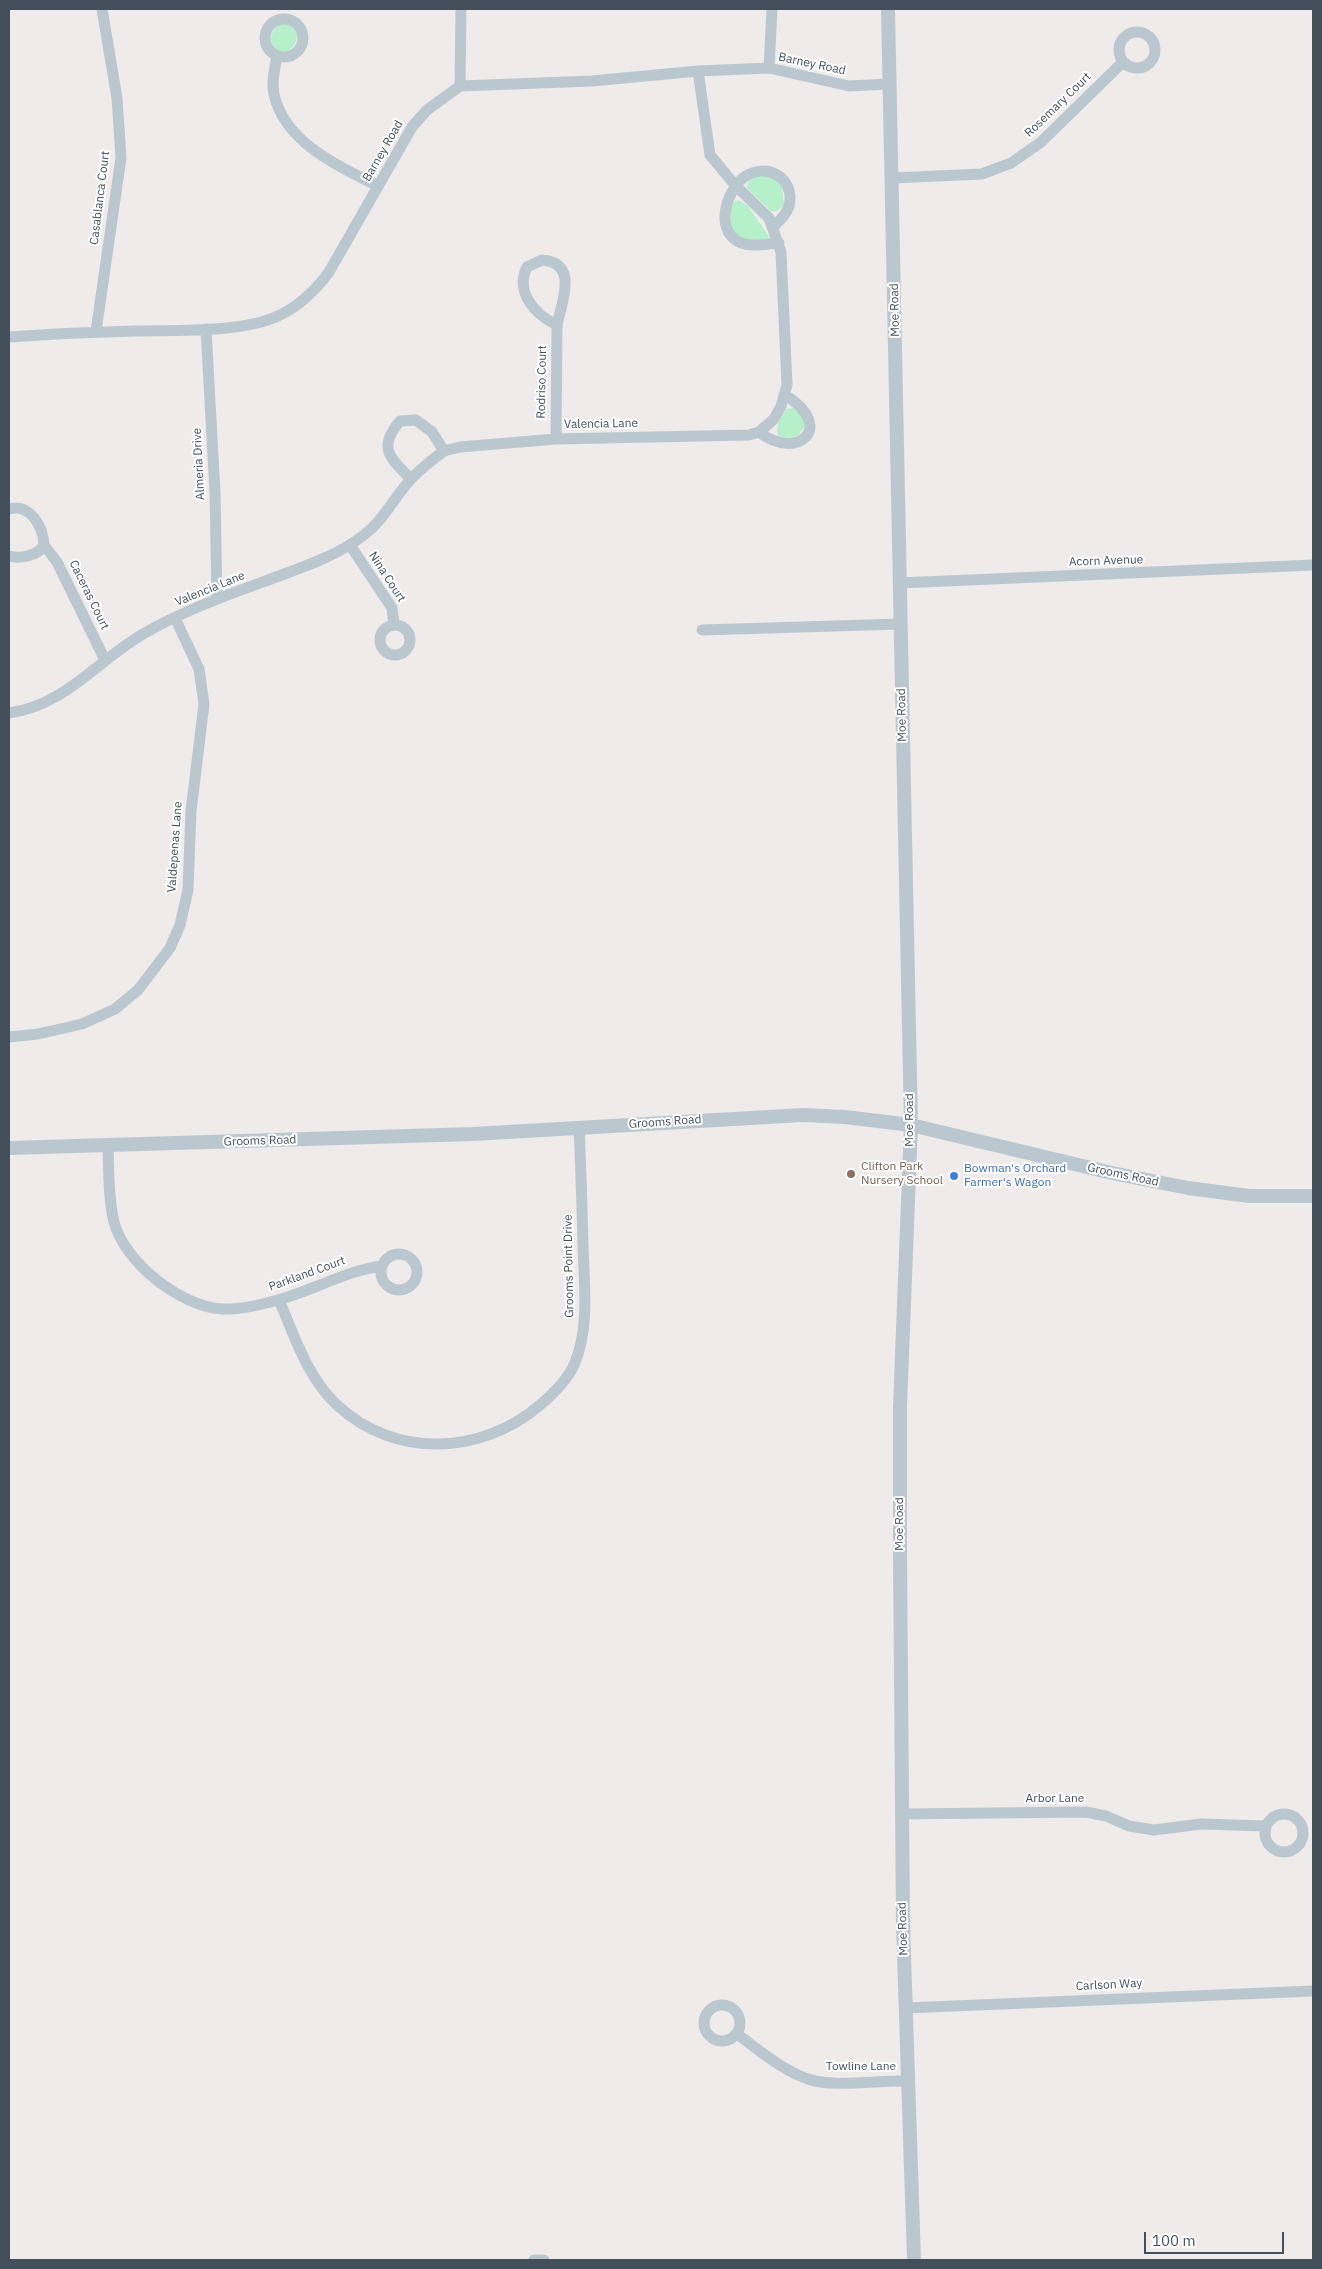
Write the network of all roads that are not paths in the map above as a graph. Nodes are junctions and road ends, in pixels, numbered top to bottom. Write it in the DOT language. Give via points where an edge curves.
graph roads {
  1 [pos="102,9"];
  2 [pos="461,9"];
  3 [pos="772,9"];
  4 [pos="888,9"];
  5 [pos="277,56"];
  6 [pos="1123,62"];
  7 [pos="769,68"];
  8 [pos="698,71"];
  9 [pos="889,84"];
  10 [pos="460,86"];
  11 [pos="892,178"];
  12 [pos="736,185"];
  13 [pos="378,186"];
  14 [pos="773,227"];
  15 [pos="778,243"];
  16 [pos="557,325"];
  17 [pos="206,329"];
  18 [pos="96,331"];
  19 [pos="9,336"];
  20 [pos="785,395"];
  21 [pos="759,432"];
  22 [pos="556,439"];
  23 [pos="444,451"];
  24 [pos="411,479"];
  25 [pos="9,509"];
  26 [pos="44,545"];
  27 [pos="350,545"];
  28 [pos="9,556"];
  29 [pos="1313,565"];
  30 [pos="900,583"];
  31 [pos="217,599"];
  32 [pos="176,618"];
  33 [pos="900,624"];
  34 [pos="394,625"];
  35 [pos="702,630"];
  36 [pos="105,660"];
  37 [pos="9,713"];
  38 [pos="9,1037"];
  39 [pos="911,1125"];
  40 [pos="579,1128"];
  41 [pos="108,1146"];
  42 [pos="9,1148"];
  43 [pos="1313,1196"];
  44 [pos="382,1266"];
  45 [pos="279,1300"];
  46 [pos="901,1814"];
  47 [pos="1266,1826"];
  48 [pos="1313,1991"];
  49 [pos="906,2008"];
  50 [pos="737,2034"];
  51 [pos="908,2081"];
  52 [pos="534,2260"];
  53 [pos="544,2260"];
  54 [pos="914,2260"];
  1 -- 18 [label="street, Casablanca Court" via="117,98 121,158"];
  2 -- 10 [label="street"];
  3 -- 7 [label="street"];
  4 -- 9 [label="street, Moe Road"];
  5 -- 13 [label="street" via="273,93 282,116 300,138 324,157"];
  6 -- 11 [label="street, Rosemary Court" via="1040,142 1011,163 982,174"];
  7 -- 8 [label="street, Barney Road"];
  7 -- 9 [label="street, Barney Road" via="849,86"];
  8 -- 10 [label="street, Barney Road" via="592,81"];
  8 -- 12 [label="street" via="710,155"];
  9 -- 11 [label="street, Moe Road"];
  10 -- 13 [label="street, Barney Road" via="428,110 412,127"];
  11 -- 30 [label="street, Moe Road"];
  12 -- 14 [label="street" via="769,218"];
  12 -- 14 [label="street" via="757,172 771,171 782,176 789,194 789,206"];
  12 -- 15 [label="street" via="725,212 725,223 731,235 743,243"];
  13 -- 17 [label="street, Barney Road" via="329,272 313,293 277,317"];
  14 -- 15 [label="street"];
  15 -- 20 [label="street" via="785,331"];
  16 -- 16 [label="street, Rodriso Court" via="565,289 563,270 554,261 535,261 527,266 523,275 523,290 540,315"];
  16 -- 22 [label="street, Rodriso Court"];
  17 -- 18 [label="street, Barney Road"];
  17 -- 31 [label="street, Almeria Drive"];
  18 -- 19 [label="street, Barney Road"];
  20 -- 21 [label="street" via="774,419"];
  20 -- 21 [label="street" via="805,410 810,418 807,435 790,444 775,442"];
  21 -- 22 [label="street, Valencia Lane" via="749,435"];
  22 -- 23 [label="street, Valencia Lane"];
  23 -- 24 [label="street, Valencia Lane"];
  23 -- 24 [label="street" via="432,432 416,420 400,421 390,433 387,449 391,460"];
  24 -- 27 [label="street, Valencia Lane" via="376,523"];
  25 -- 26 [label="street, Caceras Court" via="20,507 29,511"];
  26 -- 28 [label="street" via="28,556"];
  26 -- 36 [label="street, Caceras Court" via="58,562"];
  27 -- 31 [label="street, Valencia Lane" via="324,559"];
  27 -- 34 [label="street, Nina Court" via="392,608"];
  29 -- 30 [label="street, Acorn Avenue"];
  30 -- 33 [label="street, Moe Road"];
  31 -- 32 [label="street, Valencia Lane"];
  32 -- 36 [label="street, Valencia Lane" via="144,634"];
  32 -- 38 [label="street, Valdepenas Lane" via="199,669 204,704 191,811 188,890 180,925 170,948 138,990 115,1009 82,1024"];
  33 -- 35 [label="street"];
  33 -- 39 [label="street, Moe Road"];
  36 -- 37 [label="street, Valencia Lane" via="57,698 27,711"];
  39 -- 40 [label="street, Grooms Road" via="845,1116 803,1115"];
  39 -- 43 [label="street, Grooms Road" via="1188,1188 1249,1196"];
  39 -- 46 [label="street, Moe Road" via="900,1406"];
  40 -- 41 [label="street, Grooms Road"];
  40 -- 45 [label="street, Grooms Point Drive" via="585,1305 582,1338 574,1366 560,1386 510,1427 464,1443 440,1445 415,1444 373,1430 337,1406 313,1377"];
  41 -- 42 [label="street, Grooms Road"];
  41 -- 45 [label="street, Parkland Court" via="115,1224 133,1256 155,1279 190,1301 221,1308 248,1307"];
  44 -- 45 [label="street, Parkland Court" via="354,1271"];
  46 -- 47 [label="street, Arbor Lane" via="1086,1812 1129,1826 1154,1830 1210,1823"];
  46 -- 49 [label="street, Moe Road"];
  48 -- 49 [label="street, Carlson Way"];
  49 -- 51 [label="street, Moe Road"];
  50 -- 51 [label="street, Towline Lane" via="784,2068 810,2080"];
  51 -- 54 [label="street, Moe Road"];
  52 -- 53 [label="street"];
}
